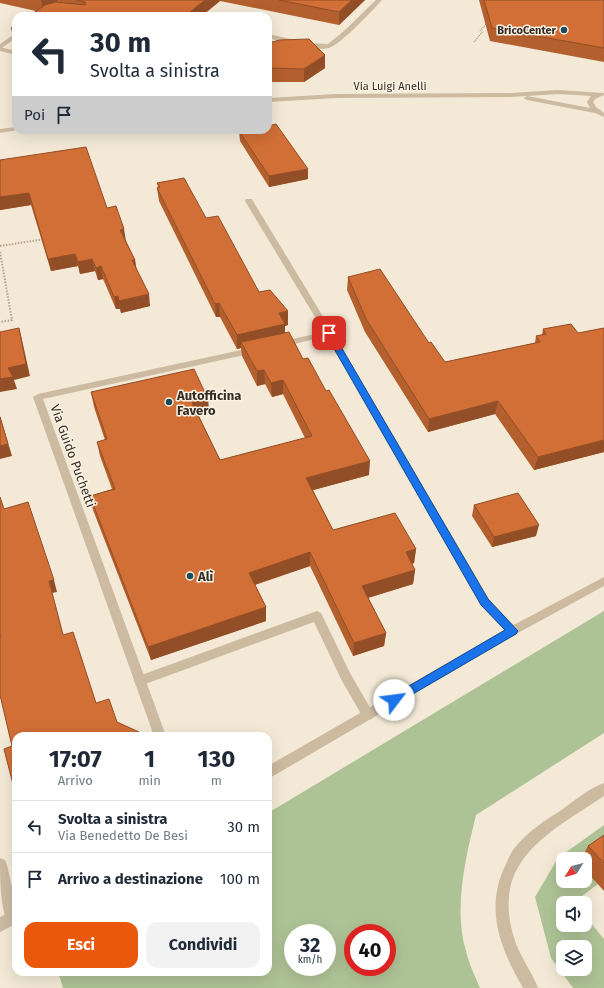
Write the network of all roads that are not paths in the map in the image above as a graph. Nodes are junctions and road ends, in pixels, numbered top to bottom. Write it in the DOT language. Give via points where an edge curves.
graph roads {
  1 [pos="379,0"];
  2 [pos="272,37"];
  3 [pos="12,38"];
  4 [pos="317,47"];
  5 [pos="0,48"];
  6 [pos="293,49"];
  7 [pos="12,52"];
  8 [pos="601,94"];
  9 [pos="512,95"];
  10 [pos="272,100"];
  11 [pos="596,111"];
  12 [pos="604,115"];
  13 [pos="12,129"];
  14 [pos="0,131"];
  15 [pos="250,201"];
  16 [pos="329,333"];
  17 [pos="604,582"];
  18 [pos="512,631"];
  19 [pos="140,681"];
  20 [pos="368,715"];
  21 [pos="159,732"];
  22 [pos="272,772"];
  23 [pos="604,789"];
  24 [pos="0,866"];
  25 [pos="9,920"];
  26 [pos="531,988"];
  1 -- 4 [label="street" via="330,46"];
  2 -- 4 [label="street"];
  3 -- 5 [label="street"];
  4 -- 6 [label="street"];
  5 -- 7 [label="street"];
  8 -- 9 [label="street, Via Luigi Anelli" via="558,92"];
  8 -- 11 [label="street" via="590,102"];
  9 -- 10 [label="street, Via Luigi Anelli" via="336,96"];
  9 -- 11 [label="street, Via Luigi Anelli"];
  11 -- 12 [label="street, Via Luigi Anelli"];
  13 -- 14 [label="street"];
  15 -- 16 [label="street"];
  16 -- 18 [label="street" via="485,602"];
  16 -- 19 [label="street, Via Guido Puchetti" via="38,397"];
  17 -- 18 [label="street"];
  18 -- 20 [label="street"];
  19 -- 20 [label="street" via="317,616 346,677"];
  19 -- 21 [label="street, Via Guido Puchetti"];
  20 -- 22 [label="street"];
  23 -- 26 [label="street" via="539,834 522,849 507,873 502,892 501,912 505,932 513,956"];
  24 -- 25 [label="street"];
}
